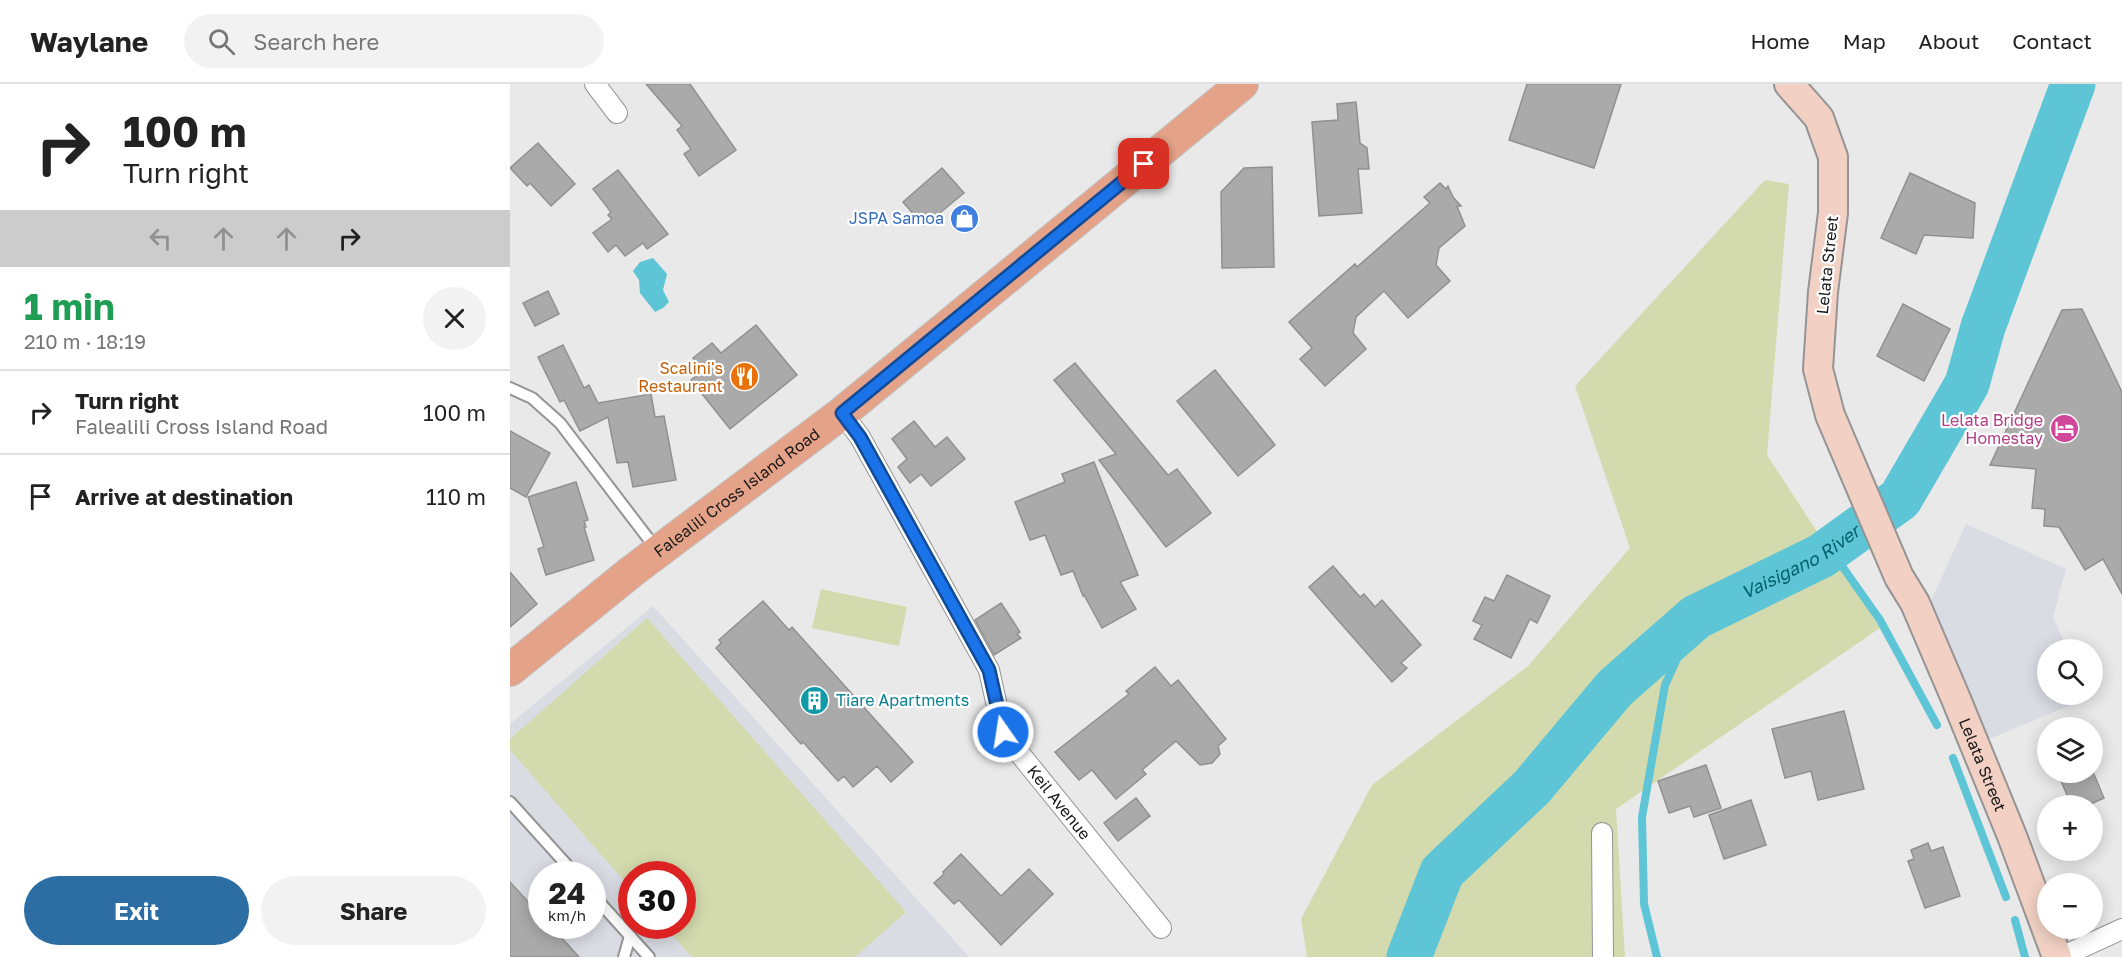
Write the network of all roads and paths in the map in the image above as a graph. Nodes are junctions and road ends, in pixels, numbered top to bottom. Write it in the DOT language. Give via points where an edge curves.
graph roads {
  1 [pos="595,84"];
  2 [pos="1242,84"];
  3 [pos="1789,84"];
  4 [pos="617,113"];
  5 [pos="510,388"];
  6 [pos="842,413"];
  7 [pos="658,553"];
  8 [pos="510,670"];
  9 [pos="510,802"];
  10 [pos="1602,833"];
  11 [pos="563,861"];
  12 [pos="606,909"];
  13 [pos="618,923"];
  14 [pos="1161,928"];
  15 [pos="2122,929"];
  16 [pos="629,939"];
  17 [pos="633,939"];
  18 [pos="624,957"];
  19 [pos="649,957"];
  20 [pos="1603,957"];
  21 [pos="2059,957"];
  1 -- 4 [label="street"];
  2 -- 6 [label="main road, Falealili Cross Island Road"];
  3 -- 21 [label="main road, Lelata Street" via="1820,118 1833,157 1833,213 1818,369 1830,415 1956,699"];
  5 -- 7 [label="lane" via="532,398 560,423"];
  6 -- 7 [label="main road, Falealili Cross Island Road"];
  6 -- 14 [label="street, Keil Avenue" via="860,437 989,670 1003,732"];
  7 -- 8 [label="main road, Falealili Cross Island Road"];
  9 -- 11 [label="lane"];
  10 -- 20 [label="street"];
  12 -- 13 [label="lane"];
  15 -- 21 [label="street"];
  16 -- 18 [label="lane"];
  17 -- 19 [label="lane"];
}
